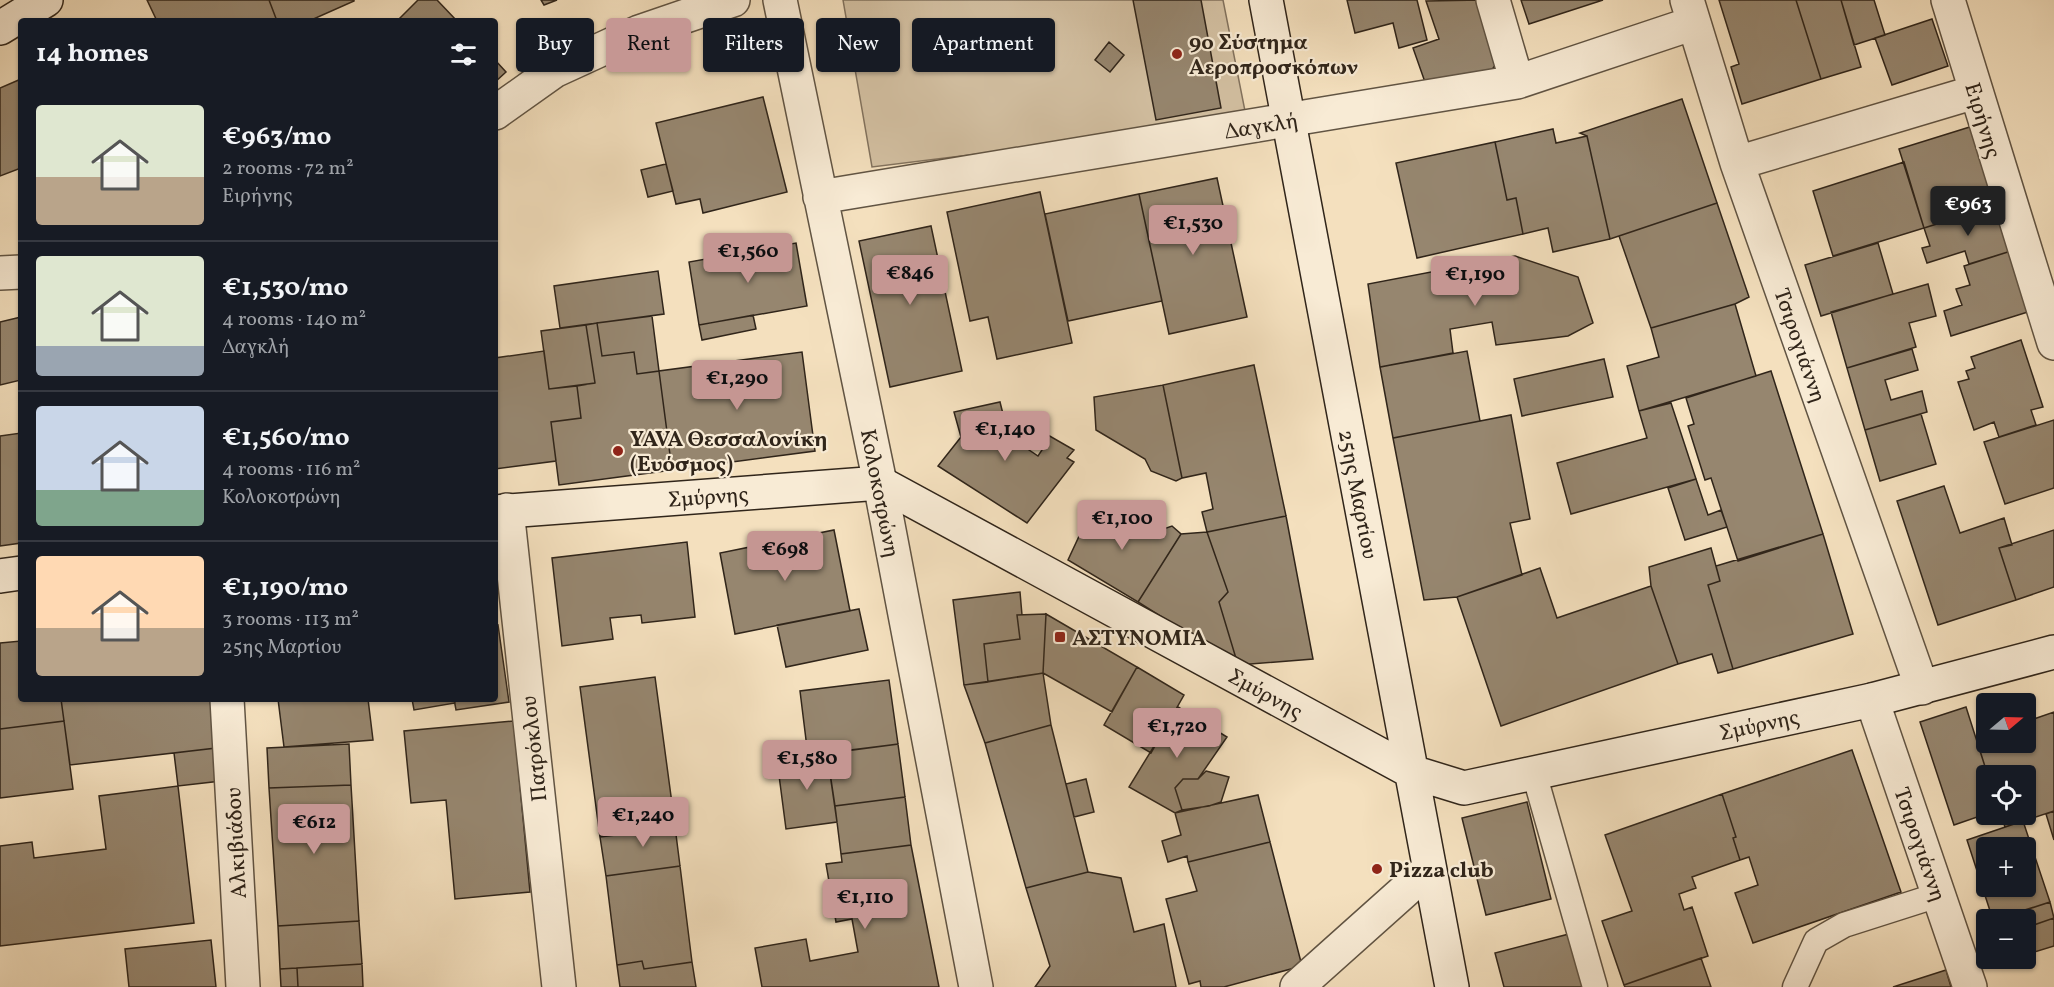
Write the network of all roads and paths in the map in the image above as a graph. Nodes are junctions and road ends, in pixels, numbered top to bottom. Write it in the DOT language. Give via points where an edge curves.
graph roads {
  1 [pos="46,0"];
  2 [pos="733,0"];
  3 [pos="780,0"];
  4 [pos="1266,0"];
  5 [pos="1493,0"];
  6 [pos="1948,0"];
  7 [pos="1690,11"];
  8 [pos="0,28"];
  9 [pos="1517,82"];
  10 [pos="1975,92"];
  11 [pos="498,111"];
  12 [pos="1288,121"];
  13 [pos="1737,163"];
  14 [pos="820,197"];
  15 [pos="18,272"];
  16 [pos="0,273"];
  17 [pos="2054,343"];
  18 [pos="879,483"];
  19 [pos="501,511"];
  20 [pos="18,573"];
  21 [pos="0,576"];
  22 [pos="2054,652"];
  23 [pos="1922,688"];
  24 [pos="1872,700"];
  25 [pos="227,702"];
  26 [pos="1412,772"];
  27 [pos="1534,773"];
  28 [pos="1430,869"];
  29 [pos="1938,895"];
  30 [pos="243,987"];
  31 [pos="558,987"];
  32 [pos="976,987"];
  33 [pos="1297,987"];
  34 [pos="1452,987"];
  35 [pos="1595,987"];
  36 [pos="1795,987"];
  37 [pos="1970,987"];
  1 -- 8 [label="street"];
  2 -- 11 [label="street" via="639,32 554,70"];
  3 -- 14 [label="street, Κολοκοτρώνη"];
  4 -- 12 [label="street, 25ης Μαρτίου"];
  5 -- 9 [label="street"];
  6 -- 10 [label="street, Ειρήνης"];
  7 -- 9 [label="street, Δαγκλή"];
  7 -- 13 [label="street, Τσιρογιάννη"];
  9 -- 12 [label="street, Δαγκλή"];
  10 -- 13 [label="street"];
  10 -- 17 [label="street, Ειρήνης"];
  12 -- 14 [label="street, Δαγκλή"];
  12 -- 26 [label="street, 25ης Μαρτίου"];
  13 -- 23 [label="street, Τσιρογιάννη"];
  14 -- 18 [label="street, Κολοκοτρώνη"];
  15 -- 16 [label="street"];
  18 -- 19 [label="street, Σμύρνης"];
  18 -- 26 [label="street, Σμύρνης"];
  18 -- 32 [label="street, Κολοκοτρώνη"];
  19 -- 31 [label="street, Πατρόκλου"];
  20 -- 21 [label="street"];
  22 -- 23 [label="street, Σμύρνης"];
  23 -- 24 [label="street, Σμύρνης"];
  24 -- 27 [label="street, Σμύρνης"];
  24 -- 29 [label="street, Τσιρογιάννη"];
  25 -- 30 [label="street, Αλκιβιάδου"];
  26 -- 27 [label="street, Σμύρνης" via="1464,788"];
  26 -- 28 [label="street, 25ης Μαρτίου"];
  27 -- 35 [label="lane"];
  28 -- 33 [label="street"];
  28 -- 34 [label="street, 25ης Μαρτίου"];
  29 -- 36 [label="lane" via="1844,926 1816,941"];
  29 -- 37 [label="street, Τσιρογιάννη"];
}
